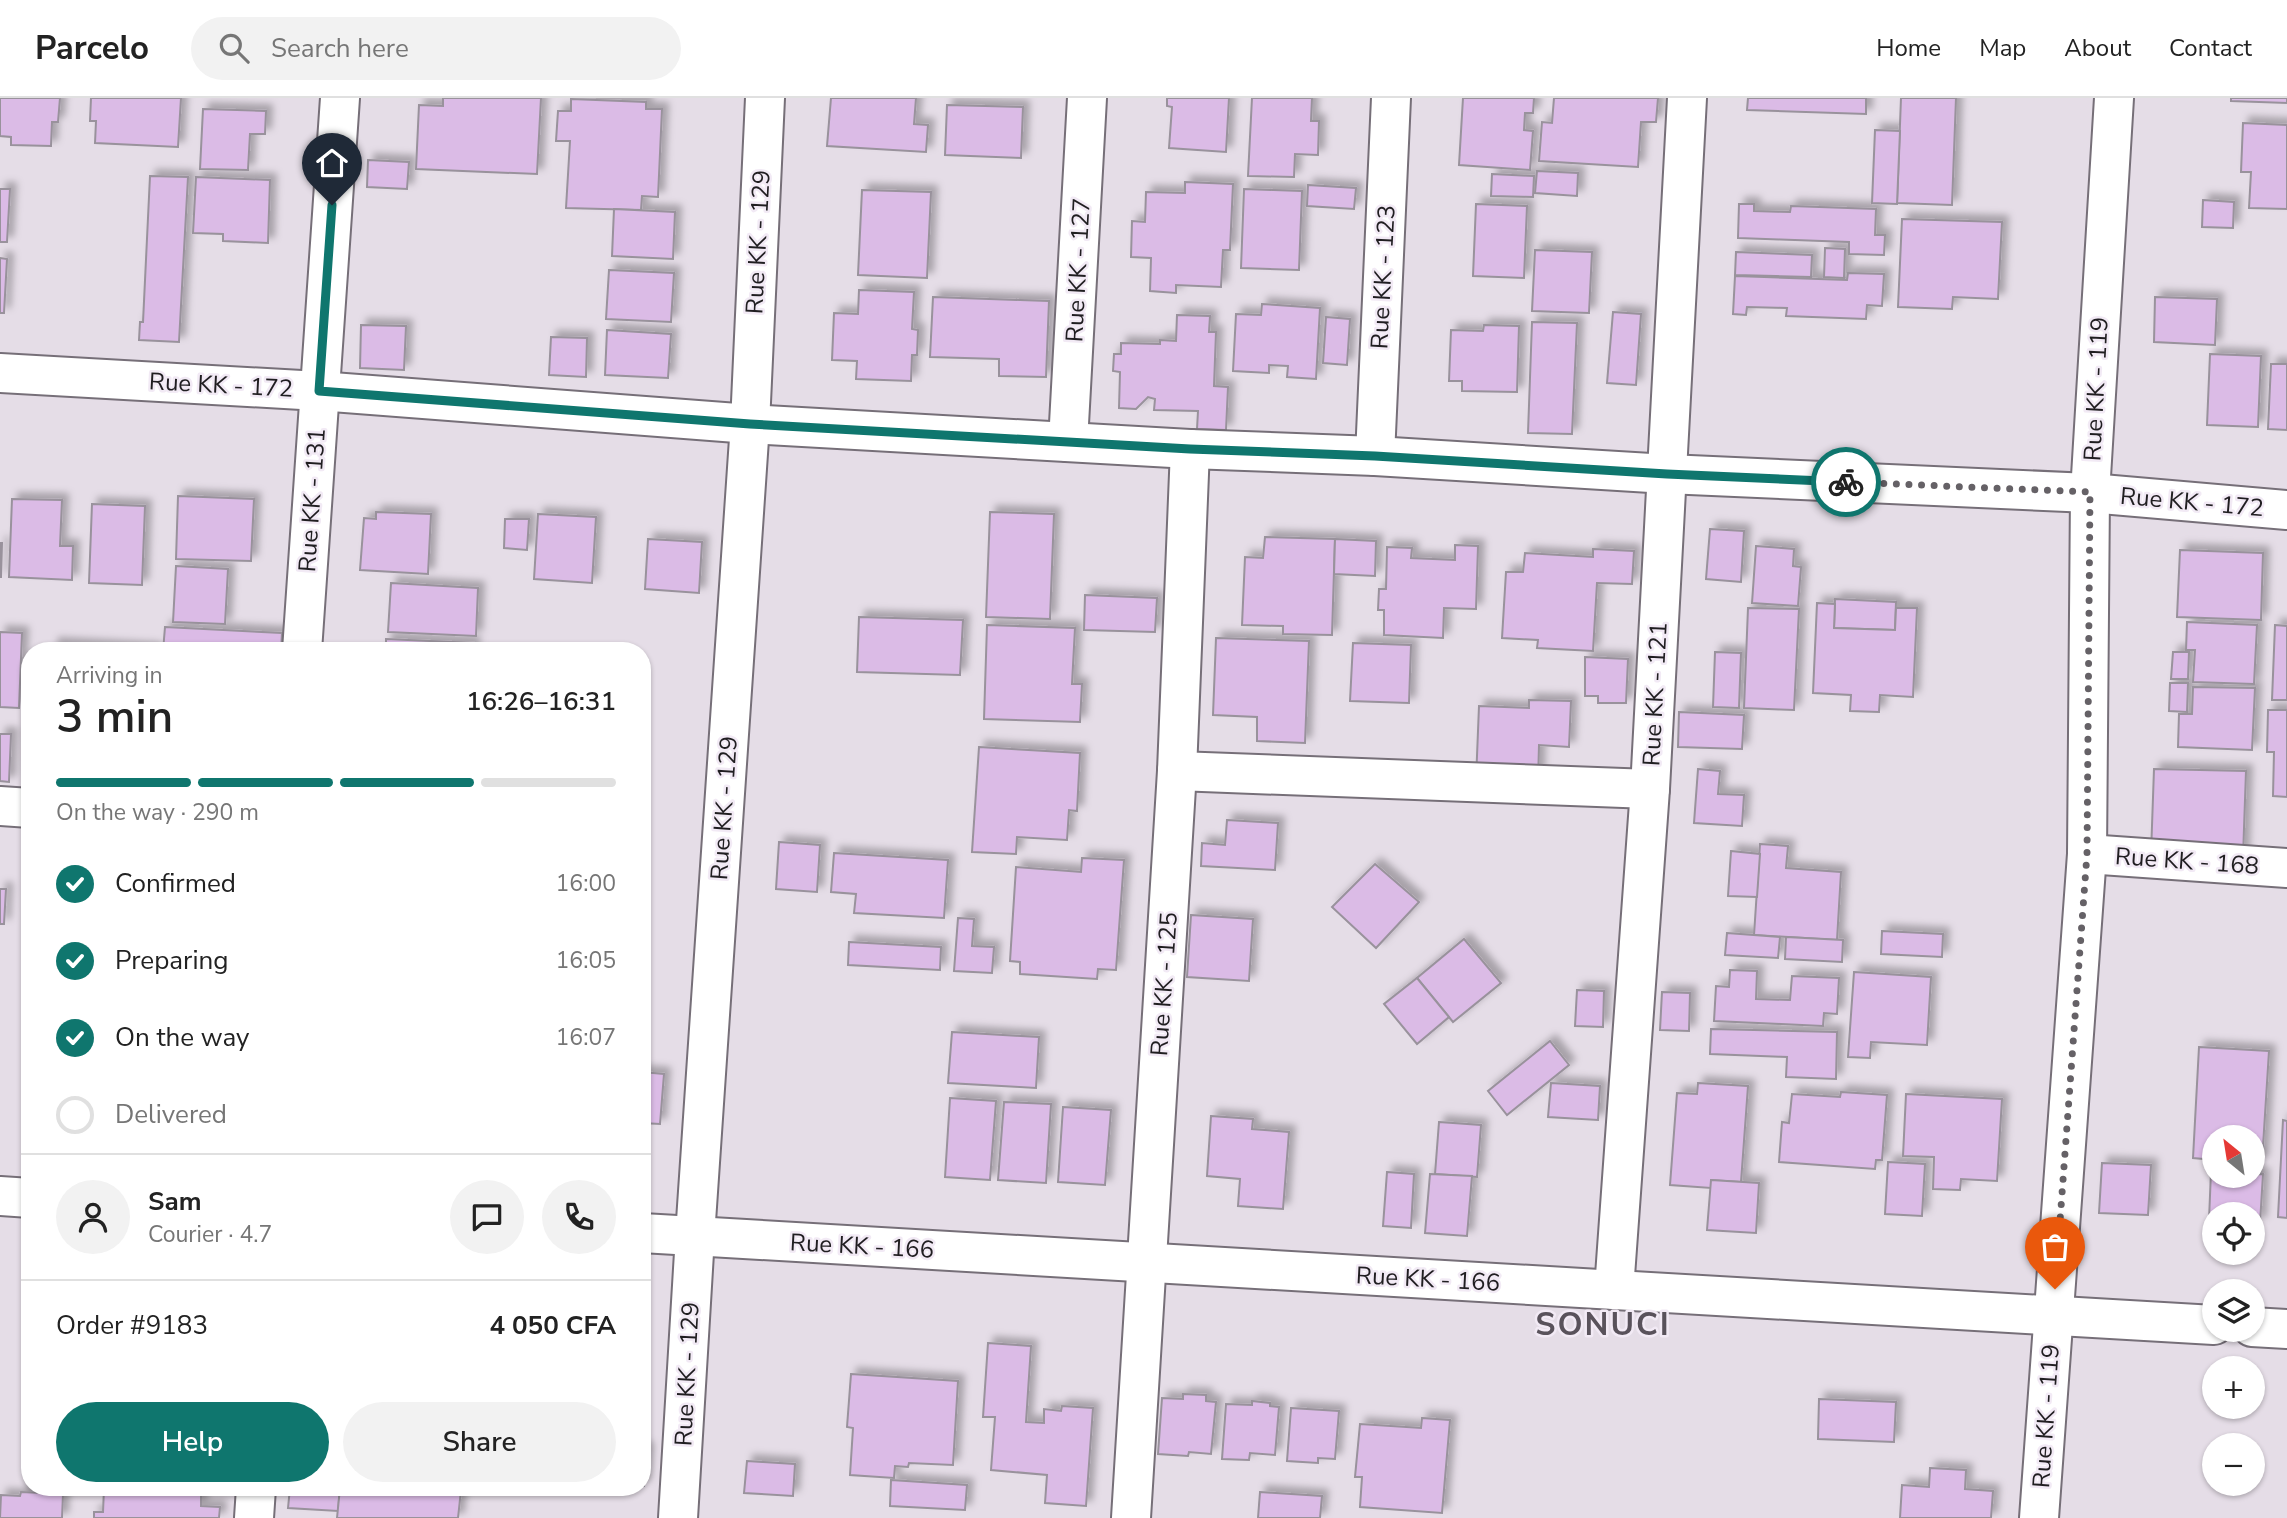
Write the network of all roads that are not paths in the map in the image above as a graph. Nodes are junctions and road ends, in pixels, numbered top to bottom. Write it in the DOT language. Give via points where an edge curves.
graph roads {
  1 [pos="340,98"];
  2 [pos="765,98"];
  3 [pos="1087,98"];
  4 [pos="1391,98"];
  5 [pos="1687,98"];
  6 [pos="2114,98"];
  7 [pos="0,373"];
  8 [pos="319,391"];
  9 [pos="750,424"];
  10 [pos="1068,442"];
  11 [pos="1190,449"];
  12 [pos="1375,456"];
  13 [pos="1667,474"];
  14 [pos="2090,492"];
  15 [pos="2287,510"];
  16 [pos="303,642"];
  17 [pos="1177,771"];
  18 [pos="1650,789"];
  19 [pos="0,806"];
  20 [pos="21,807"];
  21 [pos="2087,854"];
  22 [pos="2287,868"];
  23 [pos="0,1196"];
  24 [pos="21,1197"];
  25 [pos="651,1234"];
  26 [pos="695,1236"];
  27 [pos="1147,1263"];
  28 [pos="1614,1290"];
  29 [pos="2053,1316"];
  30 [pos="2202,1324"];
  31 [pos="2265,1328"];
  32 [pos="2287,1329"];
  33 [pos="255,1496"];
  34 [pos="254,1518"];
  35 [pos="678,1518"];
  36 [pos="1131,1518"];
  37 [pos="2039,1518"];
  1 -- 8 [label="street, Rue KK - 131"];
  2 -- 9 [label="street, Rue KK - 129"];
  3 -- 10 [label="street, Rue KK - 127"];
  4 -- 12 [label="street, Rue KK - 123"];
  5 -- 13 [label="street, Rue KK - 121"];
  6 -- 14 [label="street, Rue KK - 119"];
  7 -- 8 [label="street, Rue KK - 172"];
  8 -- 9 [label="street, Rue KK - 172"];
  8 -- 16 [label="street, Rue KK - 131"];
  9 -- 10 [label="street, Rue KK - 172"];
  9 -- 26 [label="street, Rue KK - 129"];
  10 -- 11 [label="street, Rue KK - 172"];
  11 -- 12 [label="street, Rue KK - 172"];
  11 -- 17 [label="street, Rue KK - 125"];
  12 -- 13 [label="street, Rue KK - 172"];
  13 -- 14 [label="street, Rue KK - 172"];
  13 -- 18 [label="street, Rue KK - 121"];
  14 -- 15 [label="street, Rue KK - 172"];
  14 -- 21 [label="street, Rue KK - 119"];
  17 -- 18 [label="street"];
  17 -- 27 [label="street, Rue KK - 125"];
  18 -- 28 [label="street, Rue KK - 121"];
  19 -- 20 [label="street"];
  21 -- 22 [label="street, Rue KK - 168"];
  21 -- 29 [label="street, Rue KK - 119"];
  23 -- 24 [label="street"];
  25 -- 26 [label="street, Rue KK - 166"];
  26 -- 27 [label="street, Rue KK - 166"];
  26 -- 35 [label="street, Rue KK - 129"];
  27 -- 28 [label="street, Rue KK - 166"];
  27 -- 36 [label="street, Rue KK - 125"];
  28 -- 29 [label="street, Rue KK - 166"];
  29 -- 30 [label="street, Rue KK - 166"];
  29 -- 37 [label="street, Rue KK - 119"];
  31 -- 32 [label="street"];
  33 -- 34 [label="street"];
}
